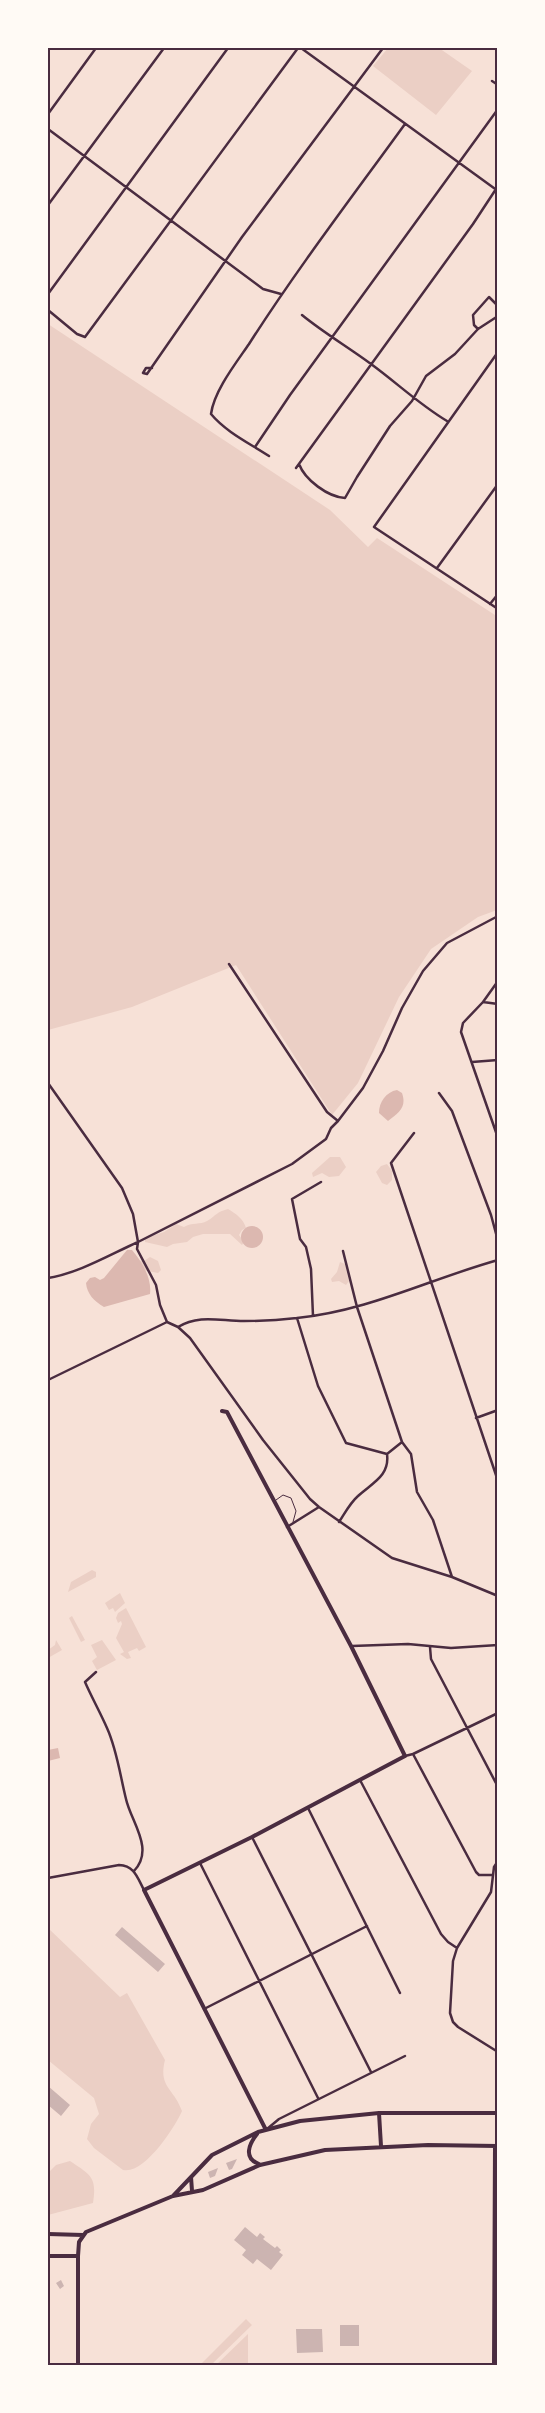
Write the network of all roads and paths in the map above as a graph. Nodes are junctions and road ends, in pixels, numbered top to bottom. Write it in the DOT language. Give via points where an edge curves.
graph roads {
  1 [pos="96,48"];
  2 [pos="164,48"];
  3 [pos="228,48"];
  4 [pos="299,48"];
  5 [pos="383,48"];
  6 [pos="492,81"];
  7 [pos="498,85"];
  8 [pos="352,87"];
  9 [pos="498,109"];
  10 [pos="48,114"];
  11 [pos="404,124"];
  12 [pos="48,129"];
  13 [pos="83,156"];
  14 [pos="458,164"];
  15 [pos="126,187"];
  16 [pos="497,189"];
  17 [pos="48,205"];
  18 [pos="170,220"];
  19 [pos="226,261"];
  20 [pos="48,294"];
  21 [pos="281,294"];
  22 [pos="498,306"];
  23 [pos="48,310"];
  24 [pos="302,315"];
  25 [pos="498,316"];
  26 [pos="478,329"];
  27 [pos="333,337"];
  28 [pos="498,352"];
  29 [pos="371,364"];
  30 [pos="147,374"];
  31 [pos="414,396"];
  32 [pos="447,422"];
  33 [pos="255,447"];
  34 [pos="270,456"];
  35 [pos="299,464"];
  36 [pos="296,468"];
  37 [pos="498,484"];
  38 [pos="437,568"];
  39 [pos="498,594"];
  40 [pos="490,604"];
  41 [pos="498,609"];
  42 [pos="498,916"];
  43 [pos="229,964"];
  44 [pos="498,981"];
  45 [pos="483,1002"];
  46 [pos="498,1004"];
  47 [pos="498,1060"];
  48 [pos="471,1062"];
  49 [pos="48,1083"];
  50 [pos="438,1094"];
  51 [pos="498,1118"];
  52 [pos="491,1120"];
  53 [pos="338,1122"];
  54 [pos="414,1133"];
  55 [pos="498,1138"];
  56 [pos="321,1182"];
  57 [pos="498,1241"];
  58 [pos="138,1242"];
  59 [pos="343,1251"];
  60 [pos="498,1260"];
  61 [pos="48,1278"];
  62 [pos="431,1283"];
  63 [pos="357,1307"];
  64 [pos="313,1316"];
  65 [pos="297,1318"];
  66 [pos="167,1322"];
  67 [pos="178,1327"];
  68 [pos="48,1380"];
  69 [pos="498,1410"];
  70 [pos="222,1411"];
  71 [pos="476,1418"];
  72 [pos="402,1442"];
  73 [pos="387,1454"];
  74 [pos="498,1481"];
  75 [pos="274,1502"];
  76 [pos="319,1507"];
  77 [pos="339,1522"];
  78 [pos="293,1523"];
  79 [pos="287,1527"];
  80 [pos="452,1577"];
  81 [pos="498,1596"];
  82 [pos="351,1646"];
  83 [pos="498,1646"];
  84 [pos="430,1647"];
  85 [pos="96,1672"];
  86 [pos="498,1713"];
  87 [pos="466,1728"];
  88 [pos="413,1754"];
  89 [pos="405,1756"];
  90 [pos="360,1780"];
  91 [pos="498,1787"];
  92 [pos="308,1808"];
  93 [pos="252,1837"];
  94 [pos="498,1861"];
  95 [pos="200,1863"];
  96 [pos="134,1871"];
  97 [pos="492,1875"];
  98 [pos="48,1878"];
  99 [pos="492,1885"];
  100 [pos="497,1886"];
  101 [pos="144,1890"];
  102 [pos="367,1926"];
  103 [pos="457,1948"];
  104 [pos="311,1956"];
  105 [pos="260,1981"];
  106 [pos="400,1993"];
  107 [pos="204,2009"];
  108 [pos="498,2052"];
  109 [pos="405,2056"];
  110 [pos="371,2072"];
  111 [pos="318,2098"];
  112 [pos="379,2113"];
  113 [pos="498,2113"];
  114 [pos="266,2130"];
  115 [pos="258,2132"];
  116 [pos="381,2146"];
  117 [pos="496,2146"];
  118 [pos="260,2164"];
  119 [pos="191,2175"];
  120 [pos="192,2191"];
  121 [pos="173,2196"];
  122 [pos="48,2234"];
  123 [pos="83,2235"];
  124 [pos="48,2256"];
  125 [pos="78,2256"];
  126 [pos="78,2366"];
  127 [pos="494,2366"];
  1 -- 10 [label="street"];
  2 -- 13 [label="street"];
  3 -- 15 [label="street"];
  4 -- 8 [label="street"];
  4 -- 18 [label="street"];
  5 -- 8 [label="street"];
  6 -- 7 [label="street"];
  8 -- 11 [label="street"];
  8 -- 19 [label="street"];
  9 -- 14 [label="street"];
  11 -- 14 [label="street"];
  11 -- 21 [label="street"];
  12 -- 13 [label="street"];
  13 -- 15 [label="street"];
  13 -- 17 [label="street"];
  14 -- 16 [label="street"];
  14 -- 27 [label="street"];
  15 -- 18 [label="street"];
  15 -- 20 [label="street"];
  16 -- 29 [label="street"];
  18 -- 19 [label="street"];
  18 -- 23 [label="street" via="85,337"];
  19 -- 21 [label="street" via="263,289"];
  19 -- 30 [label="street"];
  21 -- 33 [label="street" via="212,407 211,414"];
  22 -- 26 [label="street" via="489,296 473,315 474,326"];
  24 -- 27 [label="street"];
  25 -- 26 [label="street"];
  26 -- 31 [label="street" via="455,354 426,376"];
  27 -- 29 [label="street"];
  27 -- 33 [label="street"];
  28 -- 32 [label="street"];
  29 -- 31 [label="street"];
  29 -- 35 [label="street"];
  31 -- 32 [label="street"];
  31 -- 35 [label="street" via="390,426 345,498 310,480"];
  32 -- 38 [label="street" via="374,527"];
  33 -- 34 [label="street"];
  35 -- 36 [label="street"];
  37 -- 38 [label="street"];
  38 -- 40 [label="street"];
  39 -- 40 [label="street"];
  40 -- 41 [label="street"];
  42 -- 53 [label="street" via="446,943 423,972 363,1088"];
  43 -- 53 [label="street" via="328,1112"];
  44 -- 45 [label="street"];
  45 -- 46 [label="street"];
  45 -- 48 [label="street" via="463,1023 461,1032"];
  47 -- 48 [label="street"];
  48 -- 52 [label="street"];
  49 -- 58 [label="street" via="122,1188 133,1214"];
  50 -- 57 [label="street" via="452,1110"];
  51 -- 52 [label="street"];
  52 -- 55 [label="street"];
  53 -- 58 [label="street" via="326,1139 292,1164"];
  54 -- 62 [label="street" via="391,1163"];
  56 -- 64 [label="street" via="292,1199 310,1269"];
  58 -- 61 [label="street"];
  58 -- 66 [label="street" via="137,1249 156,1285"];
  59 -- 63 [label="street"];
  60 -- 62 [label="street"];
  62 -- 63 [label="street"];
  62 -- 71 [label="street"];
  63 -- 64 [label="street"];
  63 -- 72 [label="street"];
  64 -- 65 [label="street"];
  65 -- 67 [label="street" via="243,1321 198,1318"];
  65 -- 73 [label="street" via="318,1386 346,1444"];
  66 -- 67 [label="street"];
  66 -- 68 [label="street"];
  67 -- 76 [label="street" via="190,1338 263,1440"];
  69 -- 71 [label="street"];
  70 -- 75 [label="street" via="227,1412"];
  71 -- 74 [label="street"];
  72 -- 73 [label="street"];
  72 -- 80 [label="street" via="411,1454 417,1492 434,1520"];
  73 -- 77 [label="street" via="383,1476 356,1497"];
  75 -- 78 [label="lane" via="283,1494 291,1498 296,1511"];
  75 -- 79 [label="street"];
  76 -- 77 [label="street"];
  76 -- 78 [label="street"];
  77 -- 80 [label="street" via="392,1558"];
  78 -- 79 [label="street"];
  79 -- 82 [label="street"];
  80 -- 81 [label="street"];
  82 -- 84 [label="street" via="408,1644"];
  82 -- 89 [label="street"];
  83 -- 84 [label="street"];
  84 -- 87 [label="street" via="432,1659"];
  85 -- 96 [label="street" via="84,1682 107,1728 126,1800 141,1840 143,1856"];
  86 -- 87 [label="street"];
  87 -- 88 [label="street"];
  87 -- 91 [label="street"];
  88 -- 89 [label="street"];
  88 -- 97 [label="street" via="476,1872"];
  89 -- 90 [label="street"];
  90 -- 92 [label="street"];
  90 -- 103 [label="street" via="440,1934"];
  92 -- 93 [label="street"];
  92 -- 102 [label="street"];
  93 -- 95 [label="street"];
  93 -- 104 [label="street"];
  94 -- 97 [label="street"];
  95 -- 101 [label="street"];
  95 -- 105 [label="street"];
  96 -- 98 [label="street" via="119,1865"];
  96 -- 101 [label="street"];
  97 -- 99 [label="street"];
  99 -- 100 [label="street"];
  99 -- 103 [label="street" via="487,1900"];
  101 -- 107 [label="street"];
  102 -- 104 [label="street"];
  102 -- 106 [label="street"];
  103 -- 108 [label="street" via="451,1976 450,2013 453,2022"];
  104 -- 105 [label="street"];
  104 -- 110 [label="street"];
  105 -- 107 [label="street"];
  105 -- 111 [label="street"];
  107 -- 114 [label="street"];
  109 -- 110 [label="street"];
  110 -- 111 [label="street"];
  111 -- 114 [label="street" via="279,2118"];
  112 -- 113 [label="street"];
  112 -- 114 [label="street" via="316,2118"];
  112 -- 116 [label="street"];
  114 -- 115 [label="street"];
  115 -- 118 [label="street" via="248,2146 248,2153"];
  115 -- 119 [label="street" via="212,2155"];
  116 -- 117 [label="street"];
  116 -- 118 [label="street" via="325,2150"];
  117 -- 127 [label="street"];
  118 -- 120 [label="street" via="204,2190"];
  119 -- 120 [label="street"];
  119 -- 121 [label="street"];
  120 -- 121 [label="street"];
  121 -- 123 [label="street"];
  122 -- 123 [label="street"];
  123 -- 125 [label="street" via="78,2242"];
  124 -- 125 [label="street"];
  125 -- 126 [label="street"];
}
